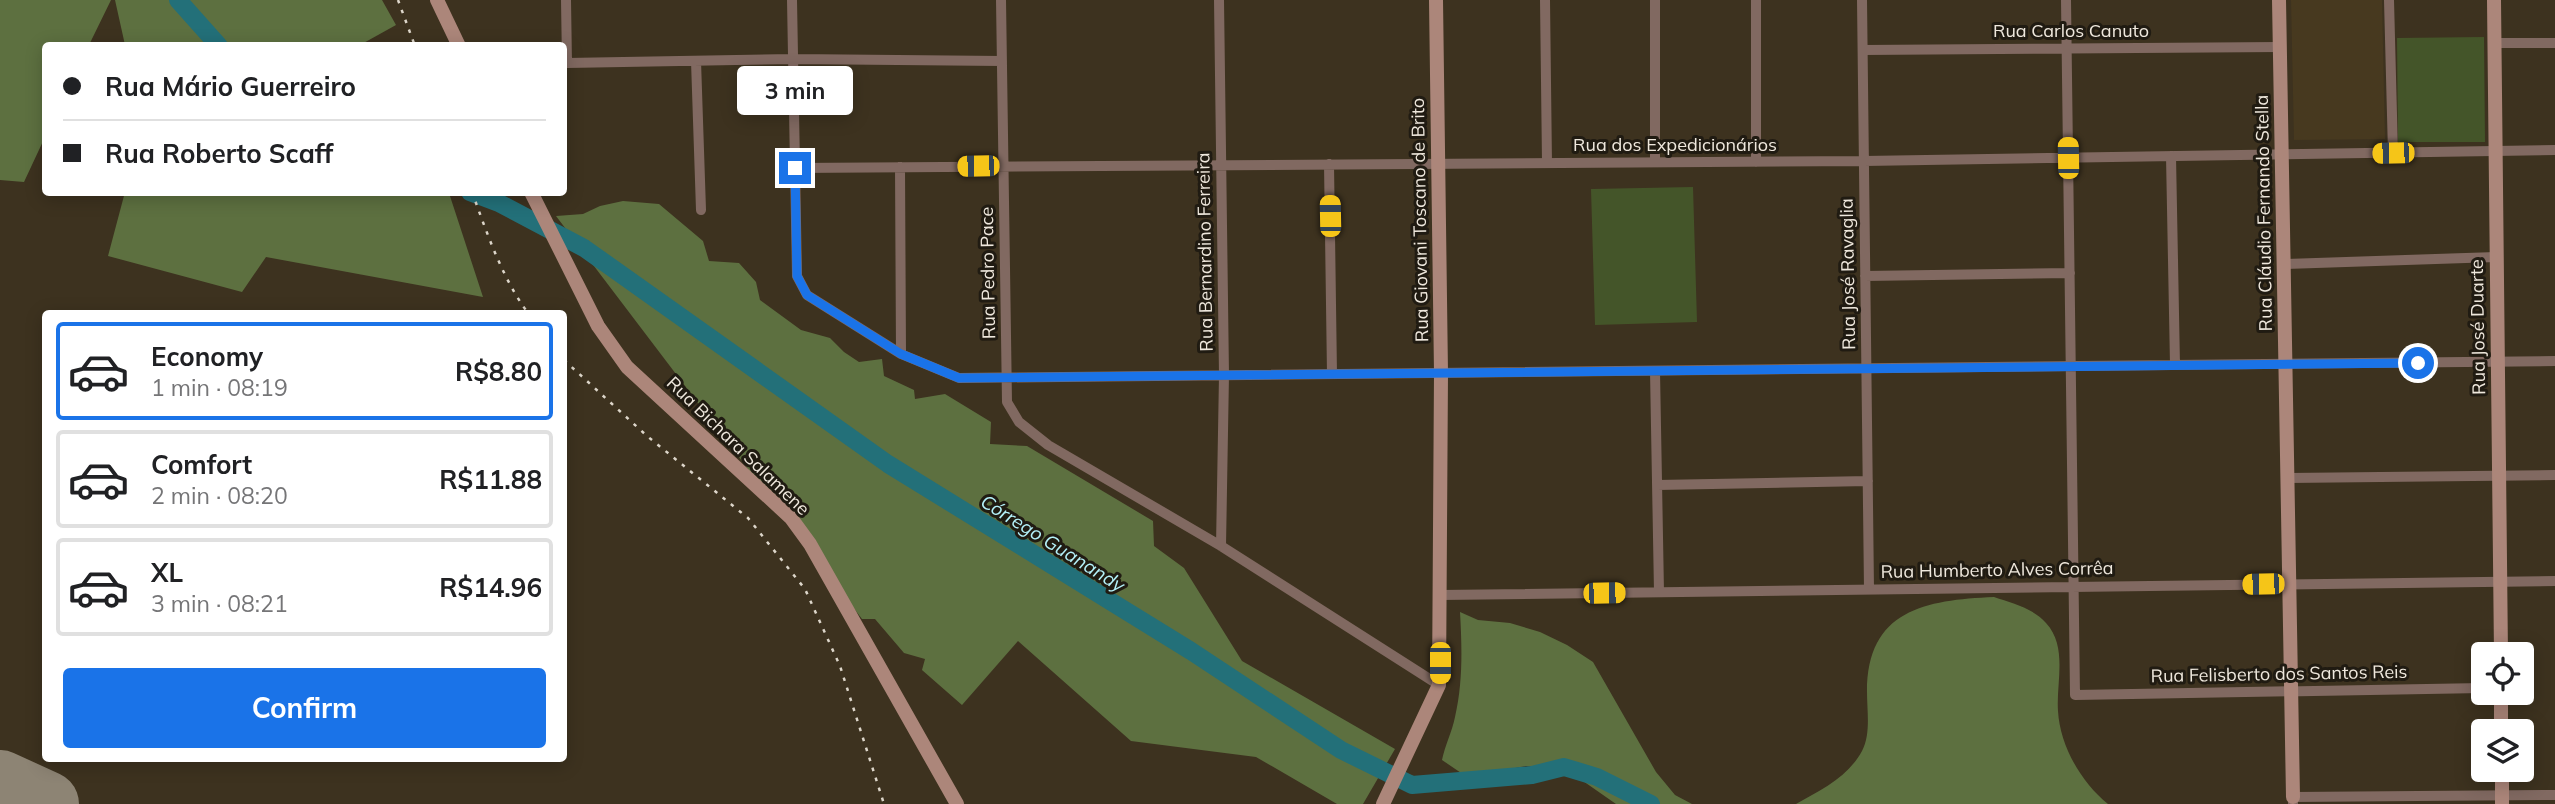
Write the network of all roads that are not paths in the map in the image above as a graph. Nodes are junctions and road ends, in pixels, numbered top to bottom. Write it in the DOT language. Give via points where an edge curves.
graph roads {
  1 [pos="437,0"];
  2 [pos="566,0"];
  3 [pos="792,0"];
  4 [pos="1002,0"];
  5 [pos="1219,0"];
  6 [pos="1436,0"];
  7 [pos="1545,0"];
  8 [pos="1655,0"];
  9 [pos="1756,0"];
  10 [pos="1862,0"];
  11 [pos="2066,0"];
  12 [pos="2279,0"];
  13 [pos="2389,0"];
  14 [pos="2494,0"];
  15 [pos="457,42"];
  16 [pos="565,42"];
  17 [pos="2494,43"];
  18 [pos="2555,43"];
  19 [pos="2280,47"];
  20 [pos="2067,48"];
  21 [pos="1863,50"];
  22 [pos="793,59"];
  23 [pos="696,61"];
  24 [pos="1002,61"];
  25 [pos="567,63"];
  26 [pos="2555,150"];
  27 [pos="2495,151"];
  28 [pos="2393,153"];
  29 [pos="2282,155"];
  30 [pos="2171,156"];
  31 [pos="2068,158"];
  32 [pos="1864,161"];
  33 [pos="1655,162"];
  34 [pos="1756,162"];
  35 [pos="1439,163"];
  36 [pos="1547,163"];
  37 [pos="1329,164"];
  38 [pos="1221,165"];
  39 [pos="1004,166"];
  40 [pos="900,167"];
  41 [pos="795,168"];
  42 [pos="533,196"];
  43 [pos="701,210"];
  44 [pos="2496,257"];
  45 [pos="2284,264"];
  46 [pos="2070,273"];
  47 [pos="1866,276"];
  48 [pos="901,354"];
  49 [pos="2555,361"];
  50 [pos="2497,362"];
  51 [pos="2286,364"];
  52 [pos="2175,365"];
  53 [pos="2071,366"];
  54 [pos="1866,368"];
  55 [pos="1655,370"];
  56 [pos="1441,373"];
  57 [pos="1332,374"];
  58 [pos="1224,375"];
  59 [pos="1007,377"];
  60 [pos="2555,475"];
  61 [pos="2499,476"];
  62 [pos="2288,478"];
  63 [pos="1868,481"];
  64 [pos="1657,485"];
  65 [pos="1221,546"];
  66 [pos="2555,581"];
  67 [pos="2500,582"];
  68 [pos="2290,584"];
  69 [pos="2074,586"];
  70 [pos="1869,589"];
  71 [pos="1659,592"];
  72 [pos="1440,595"];
  73 [pos="2501,642"];
  74 [pos="1439,685"];
  75 [pos="2471,688"];
  76 [pos="2291,691"];
  77 [pos="2502,782"];
  78 [pos="2555,795"];
  79 [pos="2293,800"];
  80 [pos="2502,800"];
  81 [pos="957,804"];
  82 [pos="1383,804"];
  1 -- 15 [label="main road"];
  2 -- 16 [label="street"];
  3 -- 22 [label="street"];
  4 -- 24 [label="street, Rua Pedro Pace"];
  5 -- 38 [label="street, Rua Bernardino Ferreira"];
  6 -- 35 [label="main road, Rua Giovani Toscano de Brito"];
  7 -- 36 [label="street"];
  8 -- 33 [label="street"];
  9 -- 34 [label="street"];
  10 -- 21 [label="street, Rua José Ravaglia"];
  11 -- 20 [label="street"];
  12 -- 19 [label="main road, Rua Cláudio Fernando Stella"];
  13 -- 28 [label="street"];
  14 -- 17 [label="main road, Rua José Duarte"];
  17 -- 18 [label="street"];
  17 -- 27 [label="main road, Rua José Duarte"];
  19 -- 20 [label="street, Rua Carlos Canuto"];
  19 -- 29 [label="main road, Rua Cláudio Fernando Stella"];
  20 -- 21 [label="street, Rua Carlos Canuto"];
  20 -- 31 [label="street"];
  21 -- 32 [label="street, Rua José Ravaglia"];
  22 -- 23 [label="street"];
  22 -- 24 [label="street"];
  22 -- 41 [label="street"];
  23 -- 25 [label="street"];
  23 -- 43 [label="street"];
  24 -- 39 [label="street, Rua Pedro Pace"];
  26 -- 27 [label="street, Rua dos Expedicionários"];
  27 -- 28 [label="street, Rua dos Expedicionários"];
  27 -- 44 [label="main road, Rua José Duarte"];
  28 -- 29 [label="street, Rua dos Expedicionários"];
  29 -- 30 [label="street, Rua dos Expedicionários"];
  29 -- 45 [label="main road, Rua Cláudio Fernando Stella"];
  30 -- 31 [label="street, Rua dos Expedicionários"];
  30 -- 52 [label="street"];
  31 -- 32 [label="street, Rua dos Expedicionários"];
  31 -- 46 [label="street"];
  32 -- 34 [label="street, Rua dos Expedicionários"];
  32 -- 47 [label="street, Rua José Ravaglia"];
  33 -- 34 [label="street, Rua dos Expedicionários"];
  33 -- 36 [label="street, Rua dos Expedicionários"];
  35 -- 36 [label="street, Rua dos Expedicionários"];
  35 -- 37 [label="street, Rua dos Expedicionários"];
  35 -- 56 [label="main road, Rua Giovani Toscano de Brito"];
  37 -- 38 [label="street, Rua dos Expedicionários"];
  37 -- 57 [label="street"];
  38 -- 39 [label="street, Rua dos Expedicionários"];
  38 -- 58 [label="street, Rua Bernardino Ferreira"];
  39 -- 40 [label="street, Rua dos Expedicionários"];
  39 -- 59 [label="street, Rua Pedro Pace"];
  40 -- 41 [label="street, Rua dos Expedicionários"];
  40 -- 48 [label="street"];
  41 -- 48 [label="street" via="797,276 807,295"];
  42 -- 81 [label="main road, Rua Bichara Salamene" via="598,326 627,367 791,518 803,535"];
  44 -- 45 [label="street"];
  44 -- 50 [label="main road, Rua José Duarte"];
  45 -- 51 [label="main road, Rua Cláudio Fernando Stella"];
  46 -- 47 [label="street"];
  46 -- 53 [label="street"];
  47 -- 54 [label="street, Rua José Ravaglia"];
  48 -- 59 [label="street" via="959,378"];
  49 -- 50 [label="street"];
  50 -- 51 [label="street"];
  50 -- 61 [label="main road, Rua José Duarte"];
  51 -- 52 [label="street"];
  51 -- 62 [label="main road, Rua Cláudio Fernando Stella"];
  52 -- 53 [label="street"];
  53 -- 54 [label="street"];
  53 -- 69 [label="street"];
  54 -- 55 [label="street"];
  54 -- 63 [label="street, Rua José Ravaglia"];
  55 -- 56 [label="street"];
  55 -- 64 [label="street"];
  56 -- 57 [label="street"];
  56 -- 72 [label="main road, Rua Giovani Toscano de Brito"];
  57 -- 58 [label="street"];
  58 -- 59 [label="street"];
  58 -- 65 [label="street, Rua Bernardino Ferreira"];
  59 -- 65 [label="street, Rua Pedro Pace" via="1007,402 1019,422 1038,438"];
  60 -- 61 [label="street"];
  61 -- 62 [label="street"];
  61 -- 67 [label="main road, Rua José Duarte"];
  62 -- 68 [label="main road, Rua Cláudio Fernando Stella"];
  63 -- 64 [label="street"];
  63 -- 70 [label="street, Rua José Ravaglia"];
  64 -- 71 [label="street"];
  65 -- 74 [label="street, Rua Pedro Pace"];
  66 -- 67 [label="street, Rua Humberto Alves Corrêa"];
  67 -- 68 [label="street, Rua Humberto Alves Corrêa"];
  67 -- 73 [label="main road, Rua José Duarte"];
  68 -- 69 [label="street, Rua Humberto Alves Corrêa"];
  68 -- 76 [label="main road, Rua Cláudio Fernando Stella"];
  69 -- 70 [label="street, Rua Humberto Alves Corrêa"];
  69 -- 76 [label="street, Rua Felisberto dos Santos Reis" via="2075,695"];
  70 -- 71 [label="street, Rua Humberto Alves Corrêa"];
  71 -- 72 [label="street, Rua Humberto Alves Corrêa"];
  72 -- 74 [label="main road, Rua Giovani Toscano de Brito"];
  74 -- 82 [label="main road, Rua Giovani Toscano de Brito"];
  75 -- 76 [label="street, Rua Felisberto dos Santos Reis"];
  76 -- 79 [label="main road, Rua Cláudio Fernando Stella"];
  77 -- 80 [label="main road"];
  78 -- 80 [label="street"];
  79 -- 80 [label="street"];
}
